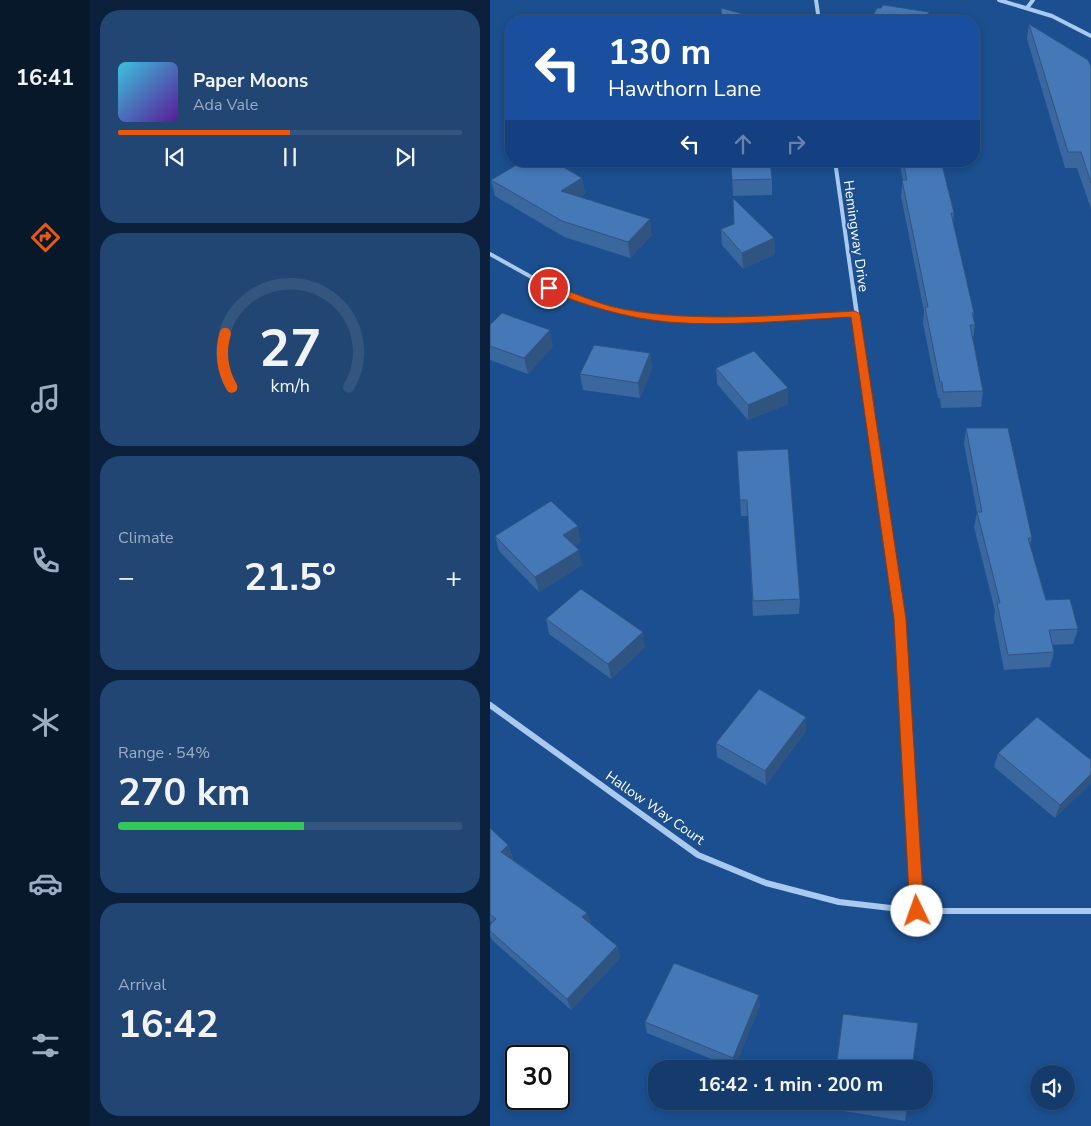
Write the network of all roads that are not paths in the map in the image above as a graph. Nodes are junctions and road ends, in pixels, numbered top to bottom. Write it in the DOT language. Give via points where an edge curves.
graph roads {
  1 [pos="816,0"];
  2 [pos="999,0"];
  3 [pos="1033,0"];
  4 [pos="1027,8"];
  5 [pos="818,15"];
  6 [pos="1091,36"];
  7 [pos="836,167"];
  8 [pos="490,254"];
  9 [pos="855,314"];
  10 [pos="490,705"];
  11 [pos="1091,910"];
  12 [pos="917,911"];
  1 -- 5 [label="street"];
  2 -- 4 [label="street"];
  3 -- 4 [label="street"];
  4 -- 6 [label="street" via="1052,16"];
  7 -- 9 [label="street, Hemingway Drive"];
  8 -- 9 [label="street" via="549,288 587,303 666,319 713,321"];
  9 -- 12 [label="street, Hemingway Drive" via="900,619"];
  10 -- 12 [label="street, Hallow Way Court" via="698,855 766,883 840,902"];
  11 -- 12 [label="street, Hallow Way Court"];
}
